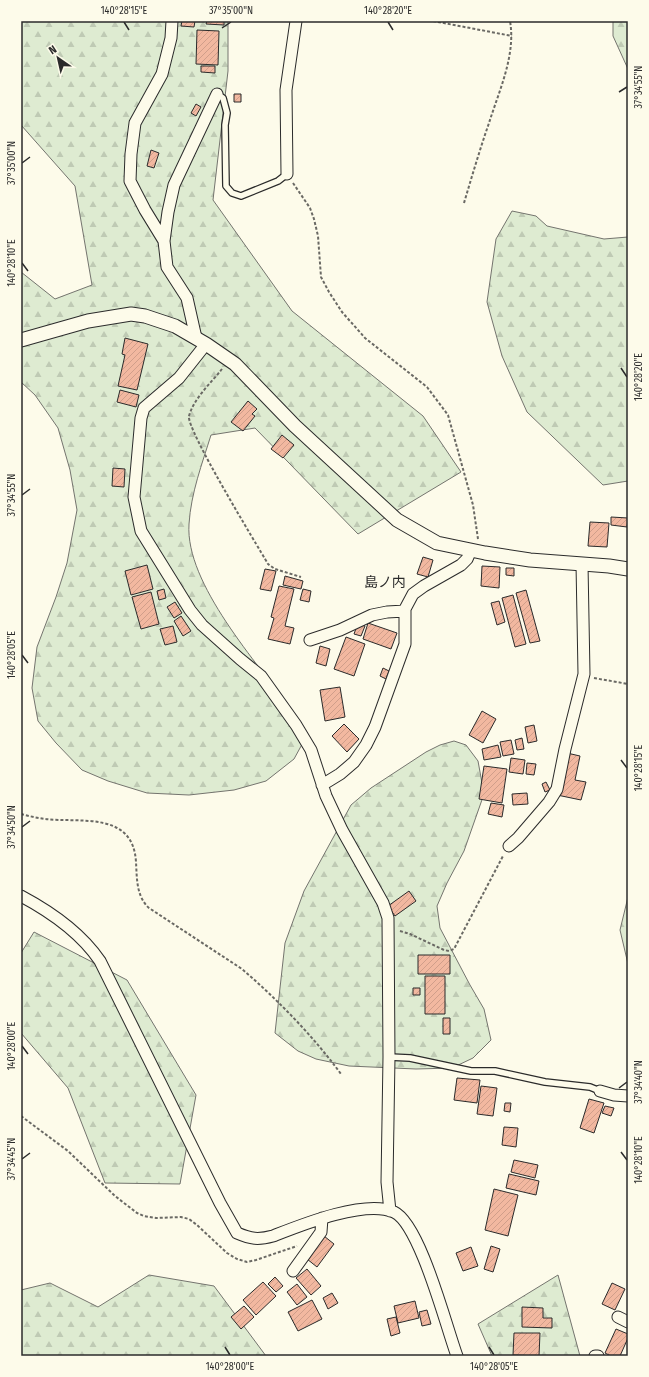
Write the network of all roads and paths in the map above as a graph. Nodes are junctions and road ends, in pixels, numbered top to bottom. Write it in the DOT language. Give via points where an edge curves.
graph roads {
  1 [pos="172,21"];
  2 [pos="296,21"];
  3 [pos="433,21"];
  4 [pos="510,21"];
  5 [pos="512,36"];
  6 [pos="217,94"];
  7 [pos="287,174"];
  8 [pos="464,203"];
  9 [pos="164,241"];
  10 [pos="21,340"];
  11 [pos="201,341"];
  12 [pos="229,360"];
  13 [pos="474,551"];
  14 [pos="582,564"];
  15 [pos="628,569"];
  16 [pos="301,577"];
  17 [pos="405,612"];
  18 [pos="310,640"];
  19 [pos="584,674"];
  20 [pos="628,684"];
  21 [pos="322,785"];
  22 [pos="21,814"];
  23 [pos="509,846"];
  24 [pos="21,896"];
  25 [pos="388,930"];
  26 [pos="389,1057"];
  27 [pos="341,1074"];
  28 [pos="600,1091"];
  29 [pos="628,1096"];
  30 [pos="21,1116"];
  31 [pos="390,1211"];
  32 [pos="322,1218"];
  33 [pos="315,1240"];
  34 [pos="293,1271"];
  35 [pos="457,1356"];
  1 -- 9 [label="street" via="171,38 162,74 135,123 130,181"];
  2 -- 7 [label="street" via="286,90"];
  3 -- 5 [label="path"];
  4 -- 5 [label="path"];
  5 -- 8 [label="path" via="505,72"];
  6 -- 7 [label="lane" via="224,98 227,113 226,186 232,193 241,196 278,181"];
  6 -- 9 [label="street" via="174,185"];
  7 -- 13 [label="path" via="310,208 318,236 321,277 342,312 365,338 427,387 448,415 473,505 479,546"];
  9 -- 11 [label="street" via="167,267 187,298"];
  10 -- 11 [label="street" via="88,321 131,314 175,326"];
  11 -- 12 [label="street"];
  11 -- 21 [label="street" via="179,378 144,408 134,497 141,531 202,625 261,676 277,697 311,750"];
  12 -- 13 [label="street" via="327,457 397,520 437,543"];
  12 -- 16 [label="path" via="197,400 188,417 190,424 199,445 268,564 275,569"];
  13 -- 14 [label="street" via="530,560"];
  13 -- 17 [label="street" via="461,565 413,594"];
  14 -- 15 [label="street"];
  14 -- 19 [label="street"];
  17 -- 18 [label="street" via="388,612 372,616"];
  17 -- 21 [label="street" via="405,644 375,727 354,762"];
  19 -- 20 [label="path"];
  19 -- 23 [label="street" via="557,789 549,802"];
  21 -- 25 [label="street" via="342,830 383,903 388,918"];
  22 -- 27 [label="path" via="45,819 106,823 121,829 134,848 138,890 148,908 242,969 324,1051"];
  23 -- 25 [label="path" via="454,949 444,950 410,934"];
  24 -- 32 [label="street" via="46,910 76,934 100,961 237,1233 251,1239 264,1238"];
  25 -- 26 [label="street"];
  26 -- 28 [label="lane" via="410,1058 471,1071 495,1071 545,1082 590,1087"];
  26 -- 31 [label="street" via="387,1182"];
  28 -- 29 [label="street"];
  30 -- 33 [label="path" via="68,1151 115,1196 137,1213 156,1218 189,1219 237,1259 247,1262 256,1260"];
  31 -- 32 [label="street" via="369,1209"];
  31 -- 35 [label="street" via="405,1222 420,1249"];
  32 -- 33 [label="street" via="321,1232"];
  33 -- 34 [label="street"];
}
